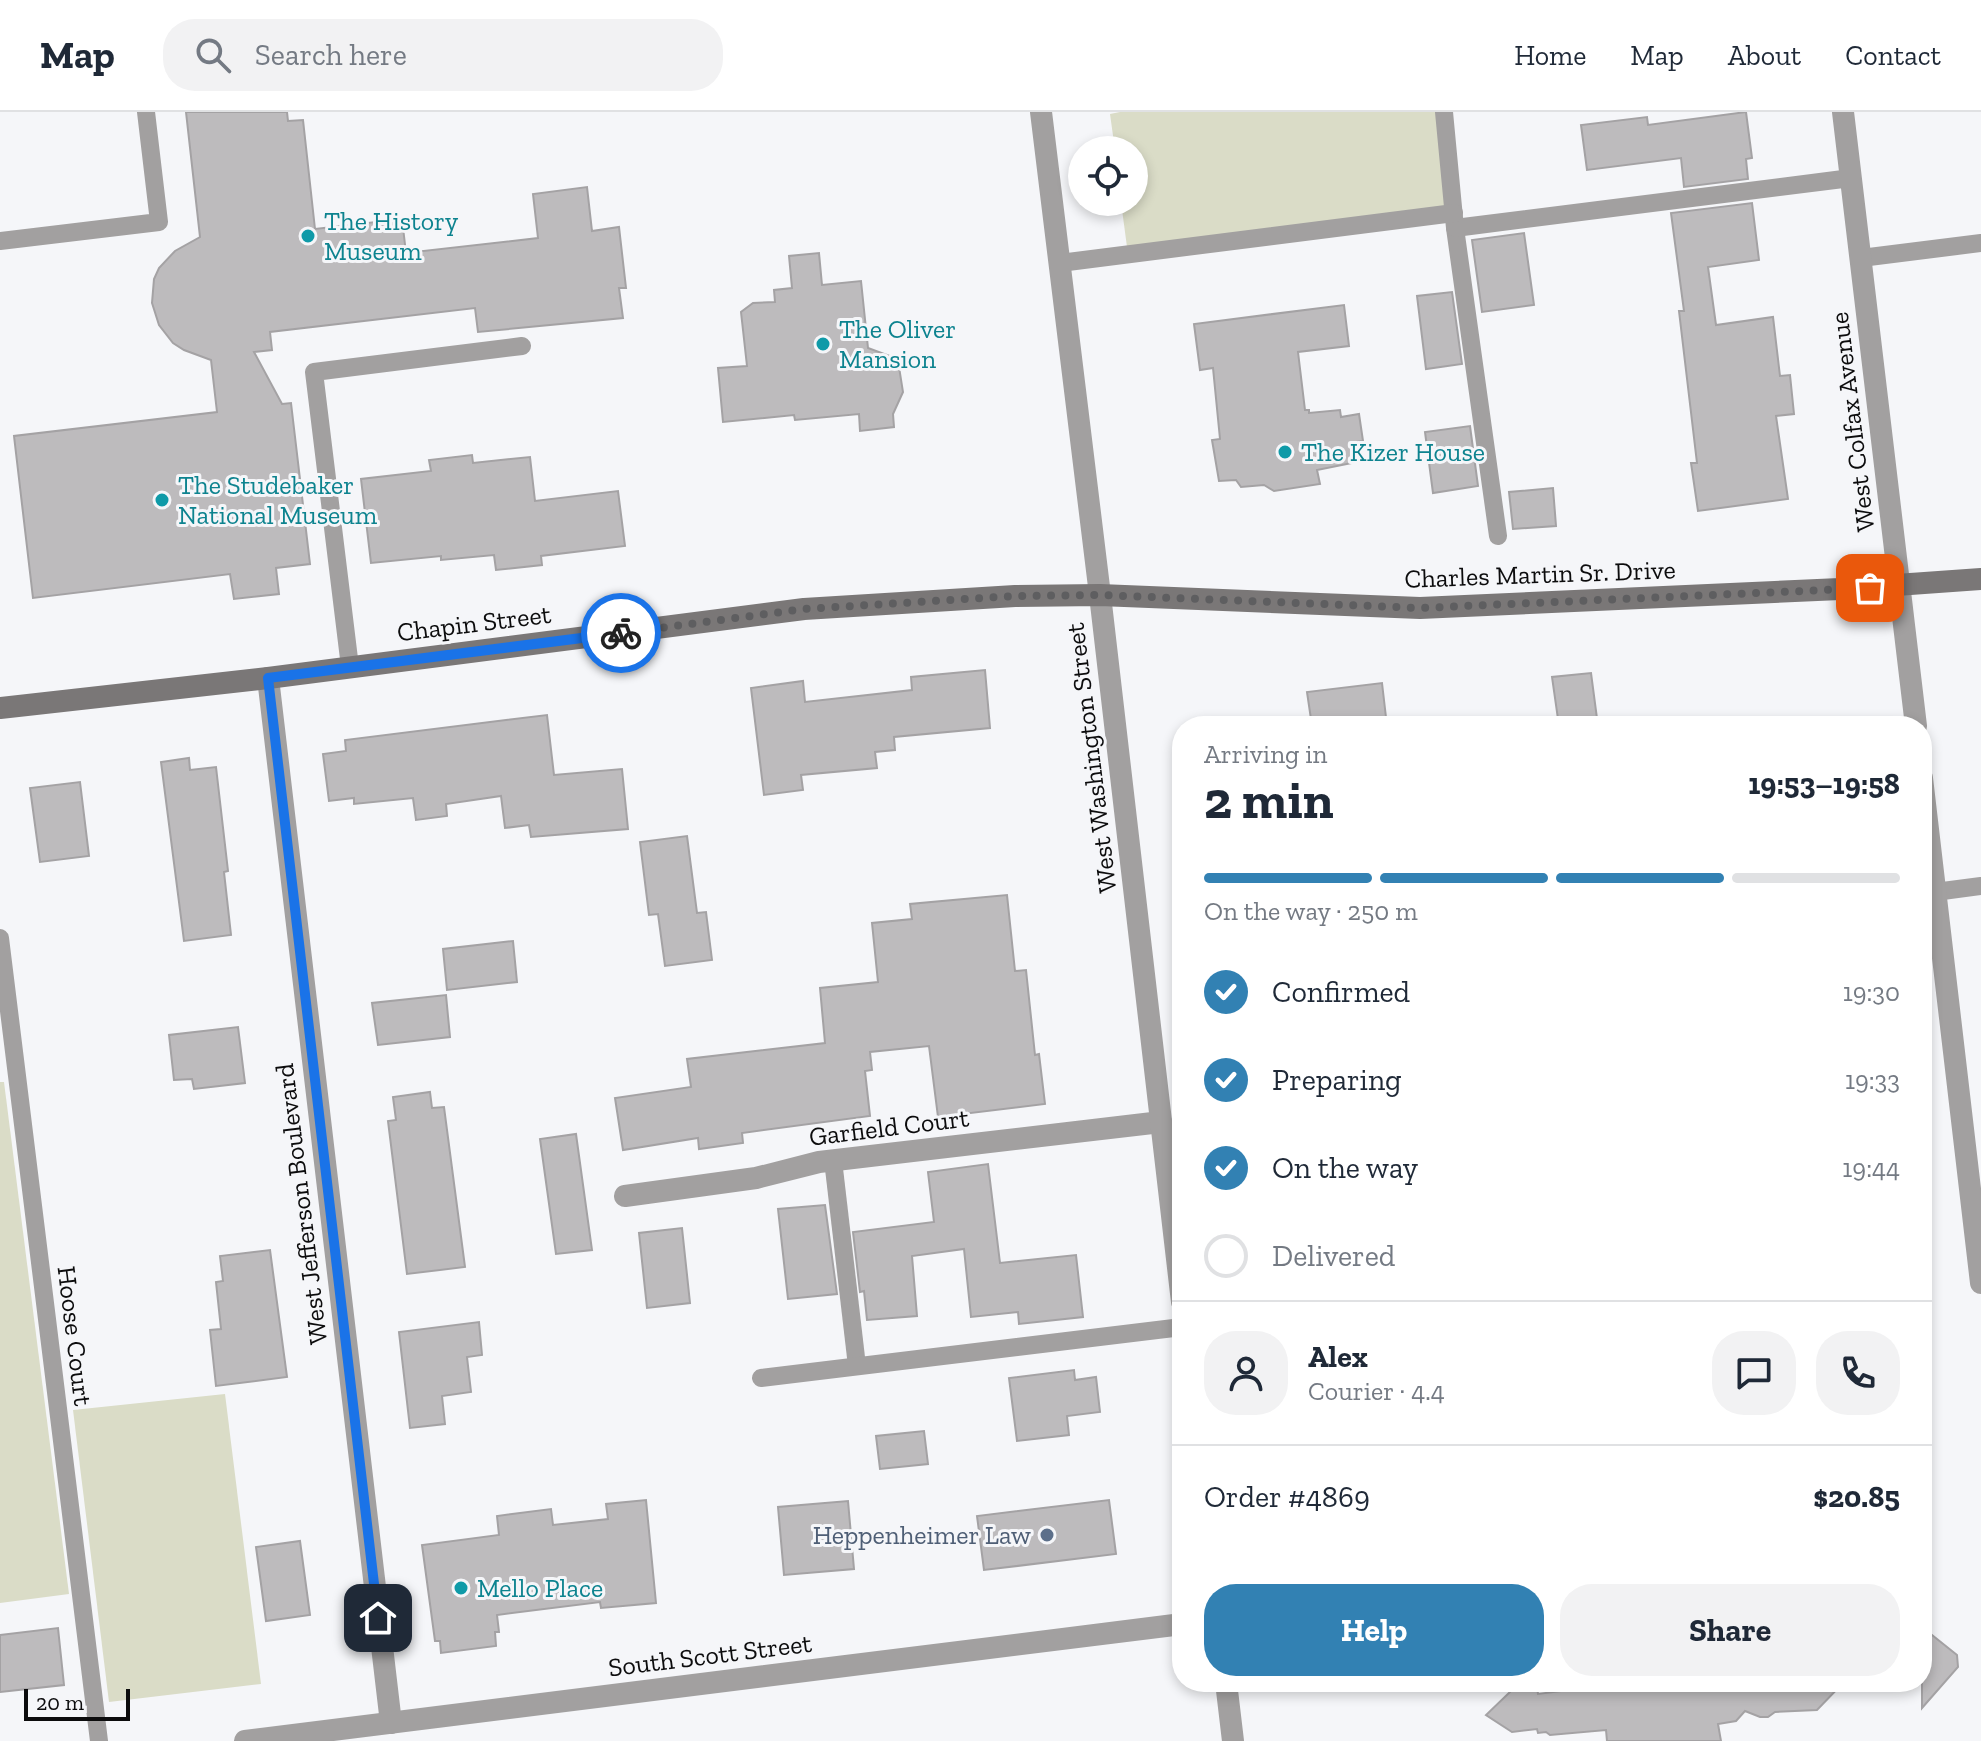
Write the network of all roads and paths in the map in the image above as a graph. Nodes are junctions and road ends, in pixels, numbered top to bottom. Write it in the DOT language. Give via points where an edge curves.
graph roads {
  1 [pos="146,112"];
  2 [pos="1041,112"];
  3 [pos="1444,112"];
  4 [pos="1843,112"];
  5 [pos="1851,178"];
  6 [pos="1455,221"];
  7 [pos="0,241"];
  8 [pos="1981,243"];
  9 [pos="1861,258"];
  10 [pos="1060,263"];
  11 [pos="522,346"];
  12 [pos="1498,536"];
  13 [pos="1981,579"];
  14 [pos="1900,586"];
  15 [pos="1100,595"];
  16 [pos="350,667"];
  17 [pos="268,678"];
  18 [pos="0,708"];
  19 [pos="1915,716"];
  20 [pos="1932,866"];
  21 [pos="1981,886"];
  22 [pos="1935,892"];
  23 [pos="0,938"];
  24 [pos="1161,1122"];
  25 [pos="833,1160"];
  26 [pos="625,1196"];
  27 [pos="1172,1216"];
  28 [pos="1981,1283"];
  29 [pos="1172,1328"];
  30 [pos="857,1366"];
  31 [pos="761,1378"];
  32 [pos="1172,1625"];
  33 [pos="1227,1692"];
  34 [pos="391,1723"];
  35 [pos="99,1741"];
  36 [pos="245,1741"];
  37 [pos="1233,1741"];
  1 -- 7 [label="lane" via="159,222"];
  2 -- 10 [label="street, West Washington Street"];
  3 -- 6 [label="lane"];
  4 -- 5 [label="street, West Colfax Avenue"];
  5 -- 6 [label="lane"];
  5 -- 9 [label="street, West Colfax Avenue"];
  6 -- 10 [label="lane"];
  6 -- 12 [label="lane"];
  8 -- 9 [label="lane"];
  9 -- 14 [label="street, West Colfax Avenue"];
  10 -- 15 [label="street, West Washington Street"];
  11 -- 16 [label="lane" via="314,372"];
  13 -- 14 [label="main road, Charles Martin Sr. Drive"];
  14 -- 15 [label="main road, Charles Martin Sr. Drive" via="1420,608"];
  14 -- 19 [label="street, West Colfax Avenue"];
  15 -- 16 [label="main road, Chapin Street" via="804,609"];
  15 -- 24 [label="street, West Washington Street"];
  16 -- 17 [label="main road, Chapin Street"];
  17 -- 18 [label="main road, Chapin Street"];
  17 -- 34 [label="street, West Jefferson Boulevard"];
  20 -- 22 [label="street"];
  21 -- 22 [label="lane"];
  22 -- 28 [label="street"];
  23 -- 35 [label="lane, Hoose Court"];
  24 -- 25 [label="street, Garfield Court"];
  24 -- 27 [label="street, West Washington Street"];
  25 -- 26 [label="street, Garfield Court" via="756,1178"];
  25 -- 30 [label="lane"];
  29 -- 30 [label="lane"];
  30 -- 31 [label="lane"];
  32 -- 34 [label="street, South Scott Street"];
  33 -- 37 [label="street"];
  34 -- 36 [label="street, South Scott Street"];
}
